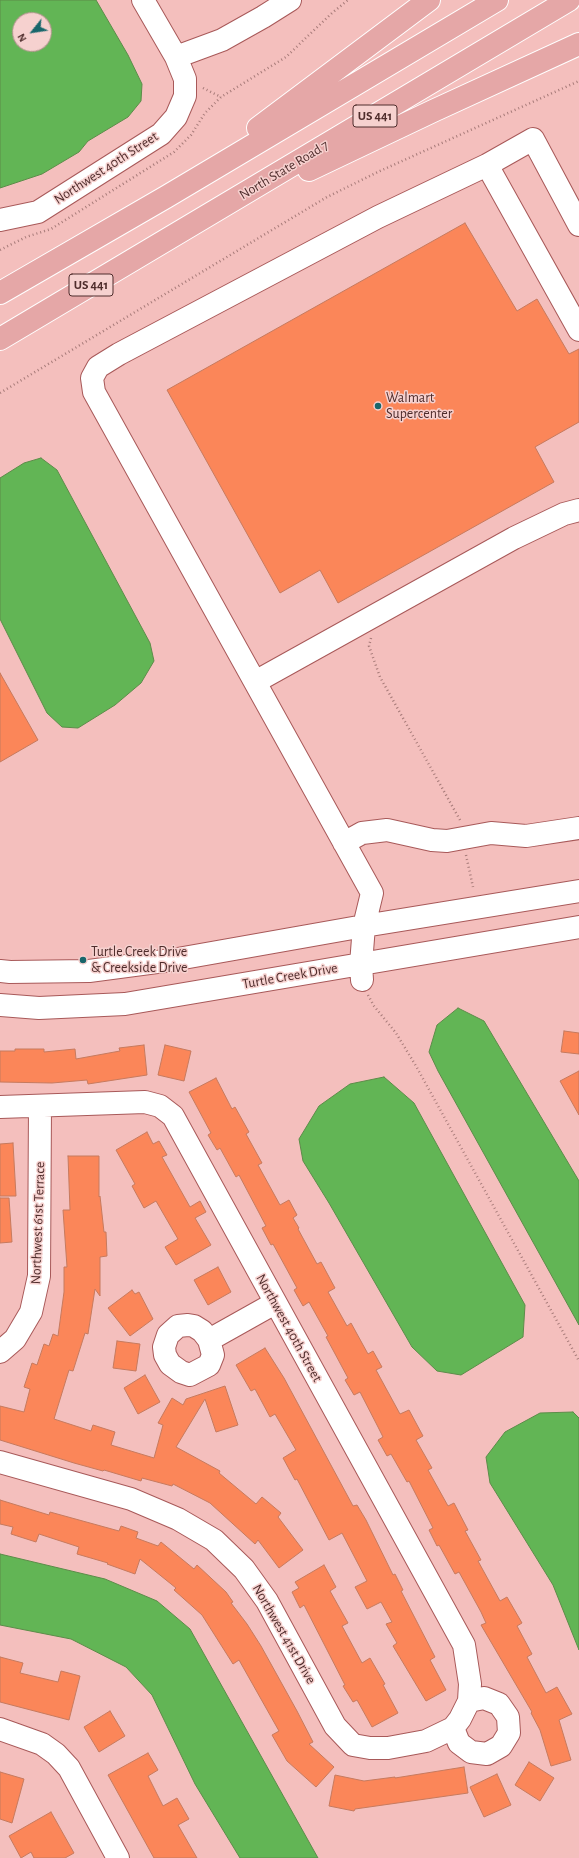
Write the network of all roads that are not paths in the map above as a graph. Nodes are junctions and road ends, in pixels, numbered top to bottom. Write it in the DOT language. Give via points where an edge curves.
graph roads {
  1 [pos="143,0"];
  2 [pos="290,0"];
  3 [pos="429,0"];
  4 [pos="497,0"];
  5 [pos="569,0"];
  6 [pos="579,44"];
  7 [pos="176,57"];
  8 [pos="487,165"];
  9 [pos="166,197"];
  10 [pos="0,220"];
  11 [pos="579,225"];
  12 [pos="181,231"];
  13 [pos="0,293"];
  14 [pos="579,330"];
  15 [pos="0,339"];
  16 [pos="579,510"];
  17 [pos="255,682"];
  18 [pos="579,828"];
  19 [pos="344,843"];
  20 [pos="579,891"];
  21 [pos="364,926"];
  22 [pos="579,927"];
  23 [pos="0,970"];
  24 [pos="361,972"];
  25 [pos="0,1005"];
  26 [pos="40,1106"];
  27 [pos="0,1107"];
  28 [pos="275,1303"];
  29 [pos="209,1340"];
  30 [pos="0,1352"];
  31 [pos="0,1462"];
  32 [pos="469,1701"];
  33 [pos="453,1728"];
  34 [pos="0,1729"];
  35 [pos="118,1858"];
  1 -- 7 [label="street, Northwest 40th Street"];
  2 -- 7 [label="street" via="222,40"];
  3 -- 9 [label="main road"];
  4 -- 9 [label="main road, US 441"];
  5 -- 12 [label="main road, North State Road 7 / US 441"];
  6 -- 12 [label="main road" via="433,110"];
  7 -- 10 [label="street, Northwest 40th Street" via="185,79 185,96 176,117 161,134 38,212"];
  8 -- 11 [label="street" via="533,139"];
  8 -- 14 [label="street"];
  8 -- 17 [label="street" via="378,217 119,354 98,366 92,378 94,392"];
  9 -- 13 [label="main road, US 441"];
  12 -- 15 [label="main road, North State Road 7 / US 441"];
  16 -- 17 [label="street" via="564,514 514,538"];
  17 -- 19 [label="street"];
  18 -- 19 [label="street" via="526,836 491,833 447,841 387,830 362,833"];
  19 -- 21 [label="street" via="372,893"];
  20 -- 21 [label="street"];
  21 -- 23 [label="street" via="172,960 97,970"];
  21 -- 24 [label="street"];
  22 -- 24 [label="street, Turtle Creek Drive"];
  24 -- 25 [label="street, Turtle Creek Drive" via="125,1004 39,1008"];
  26 -- 27 [label="street, Northwest 40th Street"];
  26 -- 28 [label="street, Northwest 40th Street" via="145,1102 160,1106 173,1116"];
  26 -- 30 [label="street, Northwest 61st Terrace" via="39,1276 31,1312 15,1339"];
  28 -- 29 [label="street"];
  28 -- 32 [label="street, Northwest 40th Street" via="464,1645 470,1678"];
  31 -- 33 [label="street, Northwest 41st Drive" via="131,1499 178,1519 214,1540 244,1569 267,1601 335,1726 353,1745 388,1748 426,1741"];
  32 -- 33 [label="street"];
  32 -- 33 [label="street" via="484,1698 499,1704 508,1717 509,1733 501,1746 487,1754 471,1752 459,1743"];
  34 -- 35 [label="street" via="42,1744 69,1768"];
}
